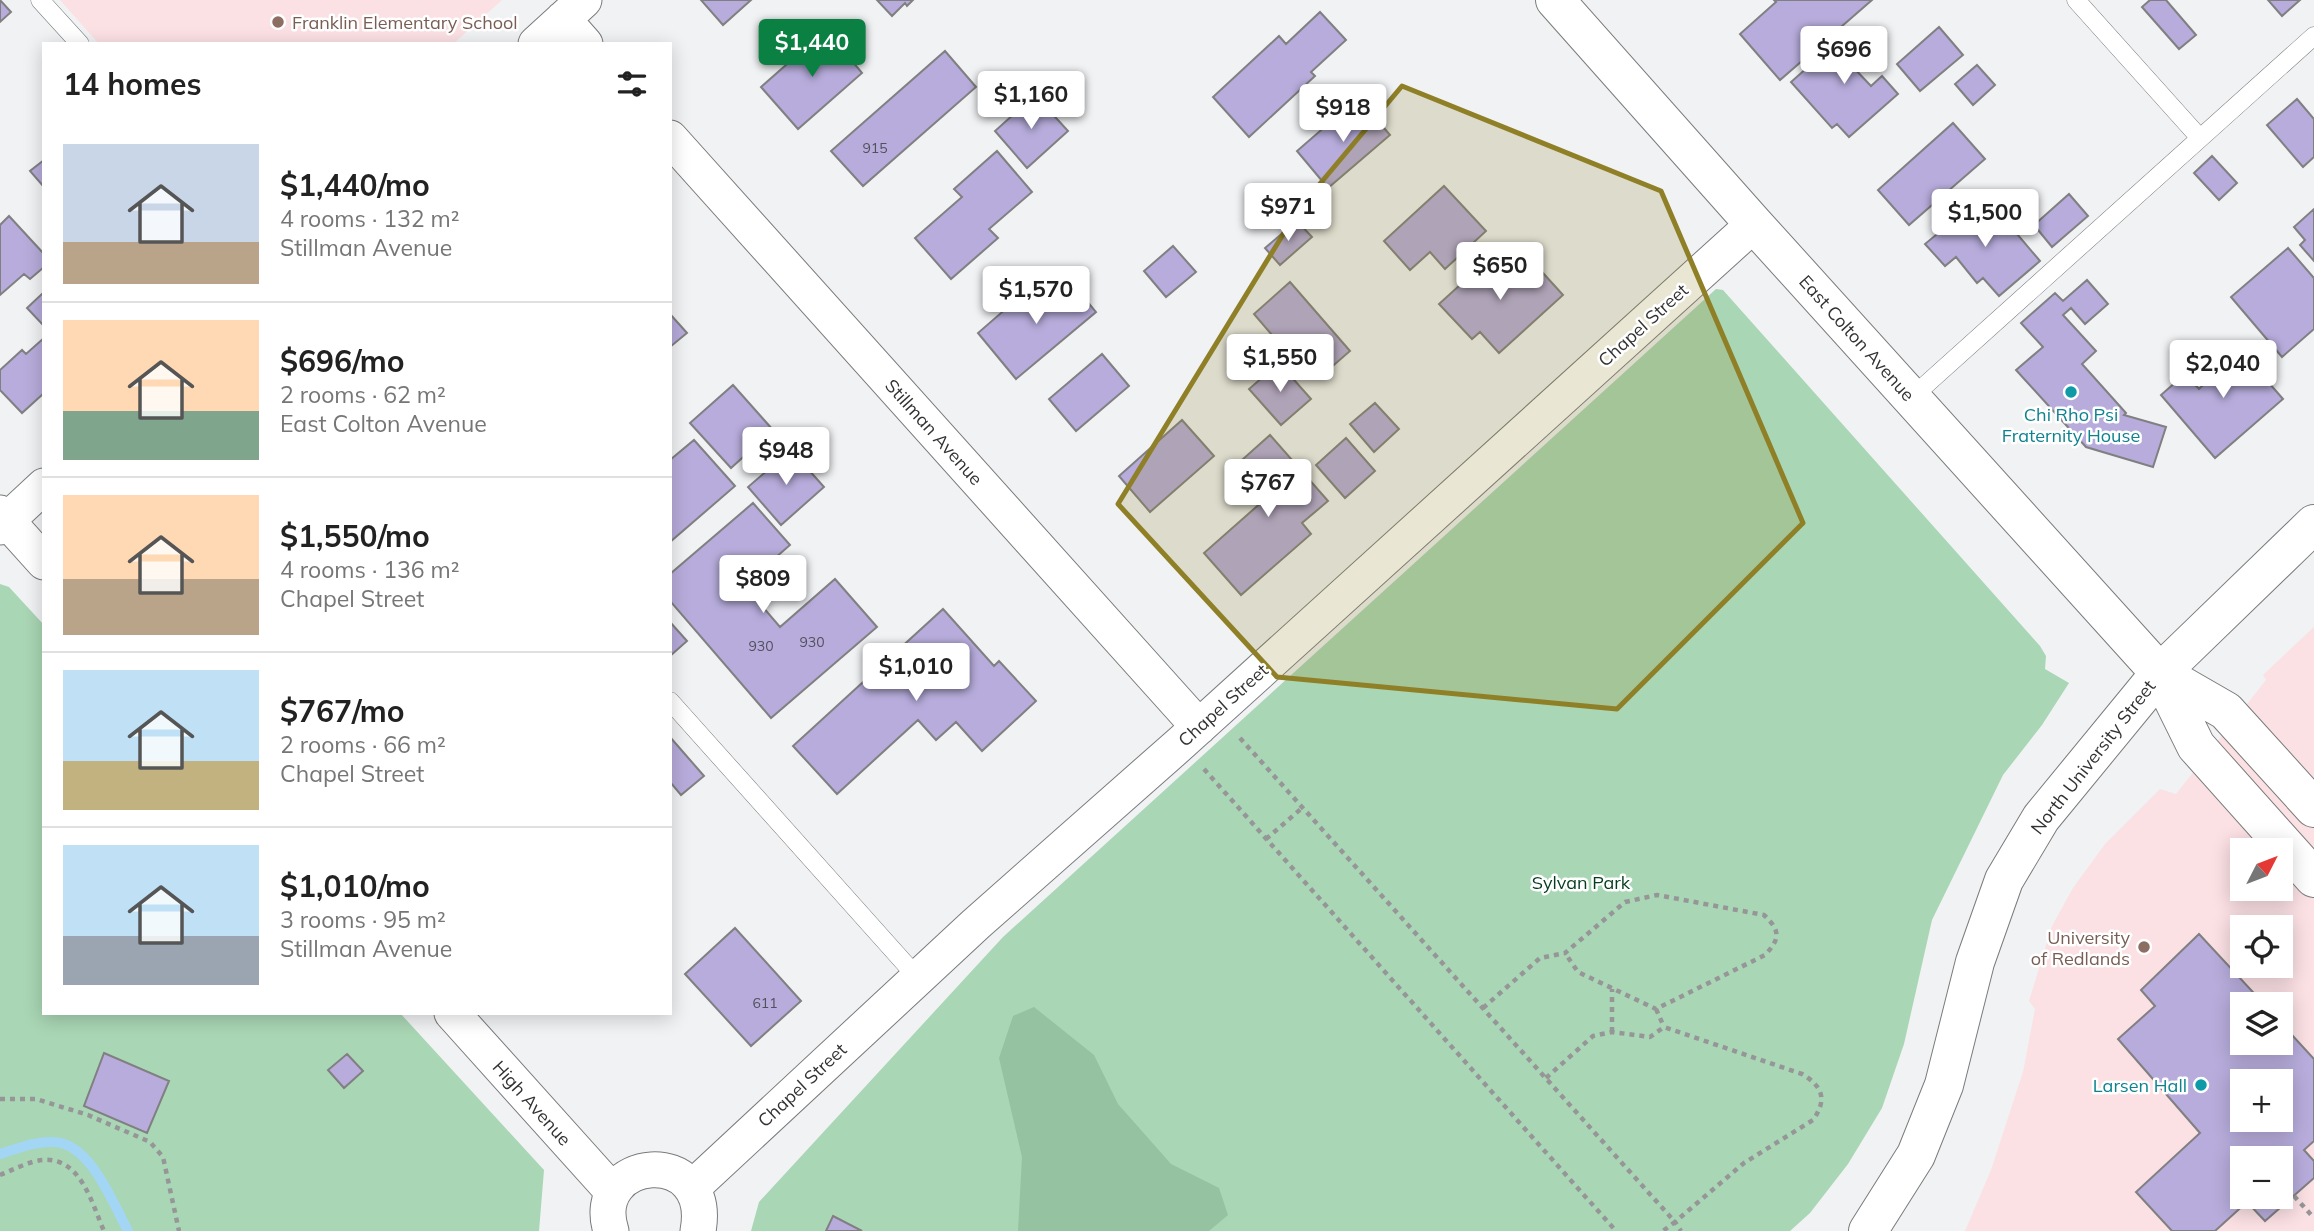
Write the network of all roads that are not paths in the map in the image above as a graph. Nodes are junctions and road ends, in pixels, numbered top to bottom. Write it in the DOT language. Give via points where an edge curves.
graph roads {
  1 [pos="40,0"];
  2 [pos="1555,0"];
  3 [pos="2077,0"];
  4 [pos="578,21"];
  5 [pos="2314,36"];
  6 [pos="78,42"];
  7 [pos="540,42"];
  8 [pos="2199,137"];
  9 [pos="672,140"];
  10 [pos="1754,224"];
  11 [pos="1911,398"];
  12 [pos="42,488"];
  13 [pos="2,520"];
  14 [pos="2314,524"];
  15 [pos="42,560"];
  16 [pos="2160,673"];
  17 [pos="672,703"];
  18 [pos="1199,727"];
  19 [pos="2314,808"];
  20 [pos="2314,878"];
  21 [pos="917,977"];
  22 [pos="454,1015"];
  23 [pos="692,1188"];
  24 [pos="613,1192"];
  25 [pos="611,1231"];
  26 [pos="698,1231"];
  27 [pos="1868,1231"];
  1 -- 6 [label="lane"];
  2 -- 10 [label="street, East Colton Avenue"];
  3 -- 8 [label="lane"];
  4 -- 7 [label="street"];
  5 -- 8 [label="lane"];
  8 -- 11 [label="lane"];
  9 -- 18 [label="street, Stillman Avenue"];
  10 -- 11 [label="street, East Colton Avenue"];
  10 -- 18 [label="street, Chapel Street"];
  11 -- 16 [label="street, East Colton Avenue"];
  12 -- 13 [label="street"];
  13 -- 15 [label="street"];
  14 -- 16 [label="street, North University Street"];
  16 -- 19 [label="street, East Colton Avenue" via="2226,711"];
  16 -- 20 [label="street, East Colton Avenue" via="2196,746"];
  16 -- 27 [label="street, North University Street" via="2040,818 2004,880 1975,962 1939,1096 1916,1155"];
  17 -- 21 [label="lane"];
  18 -- 21 [label="street, Chapel Street"];
  21 -- 23 [label="street, Chapel Street"];
  22 -- 24 [label="street, High Avenue"];
  23 -- 24 [label="street" via="681,1177 652,1168 636,1172"];
  23 -- 26 [label="street" via="699,1202"];
  24 -- 25 [label="street" via="608,1206"];
}
